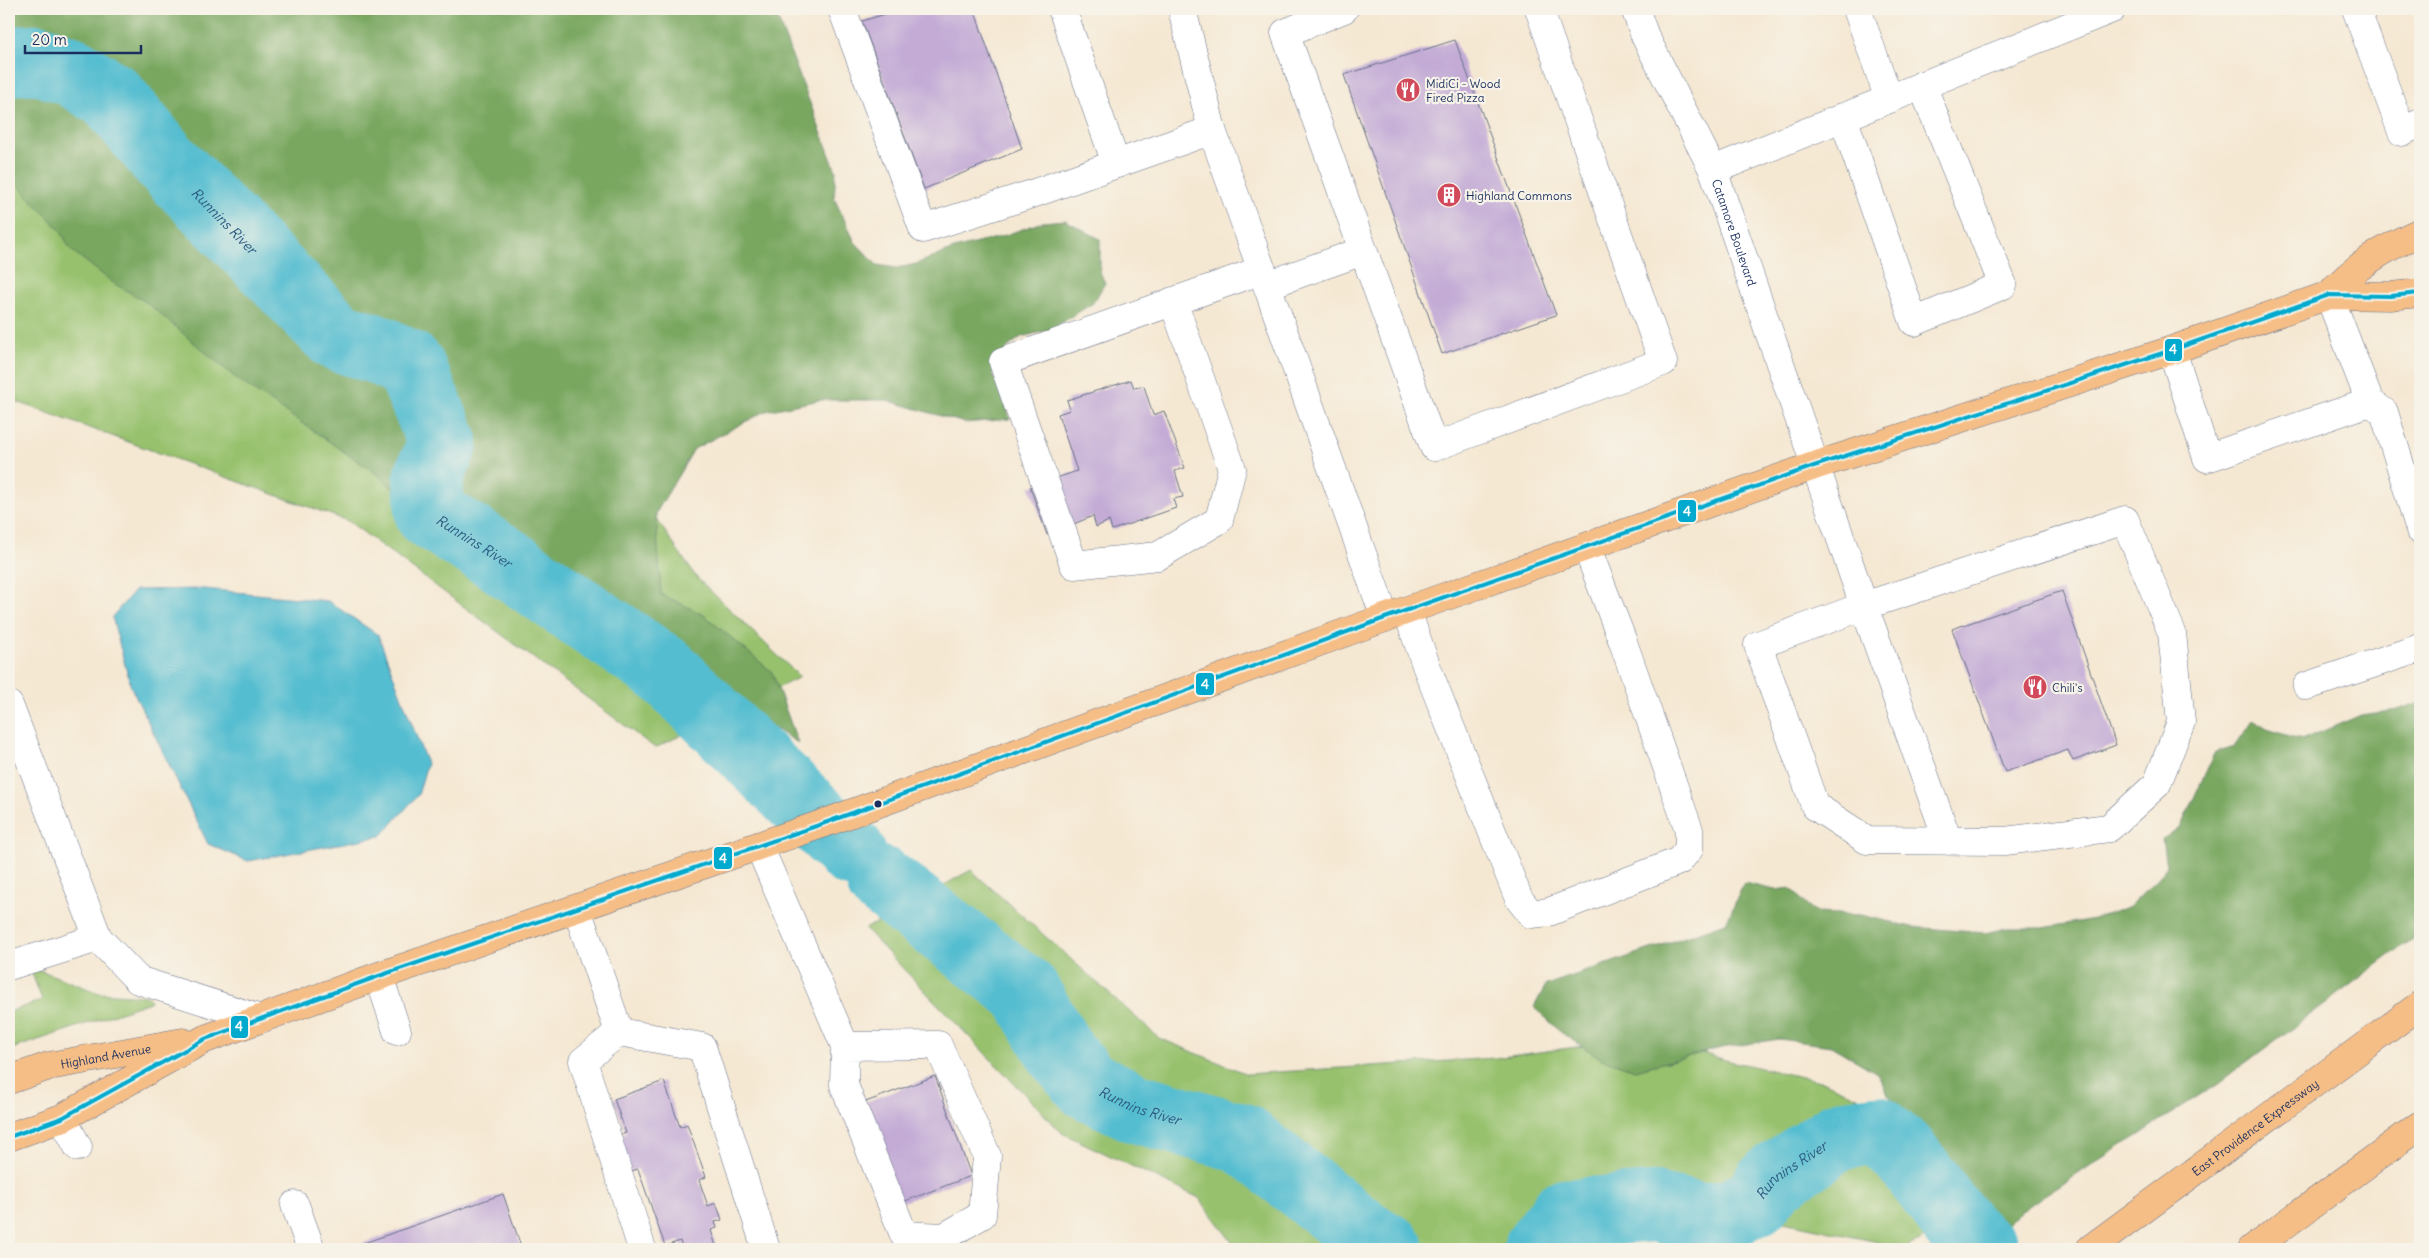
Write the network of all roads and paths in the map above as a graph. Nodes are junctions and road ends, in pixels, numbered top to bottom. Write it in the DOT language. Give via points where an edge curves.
graph roads {
  1 [pos="842,9"];
  2 [pos="1062,9"];
  3 [pos="1182,9"];
  4 [pos="1344,9"];
  5 [pos="1539,9"];
  6 [pos="1635,9"];
  7 [pos="1857,9"];
  8 [pos="2112,9"];
  9 [pos="2356,9"];
  10 [pos="1922,85"];
  11 [pos="1889,99"];
  12 [pos="1843,117"];
  13 [pos="2420,123"];
  14 [pos="1212,130"];
  15 [pos="1116,164"];
  16 [pos="1713,170"];
  17 [pos="2420,232"];
  18 [pos="1363,251"];
  19 [pos="1264,278"];
  20 [pos="2420,292"];
  21 [pos="2329,295"];
  22 [pos="1173,301"];
  23 [pos="2172,350"];
  24 [pos="2370,402"];
  25 [pos="1814,466"];
  26 [pos="2420,530"];
  27 [pos="1587,548"];
  28 [pos="1864,606"];
  29 [pos="1396,614"];
  30 [pos="2420,648"];
  31 [pos="2307,686"];
  32 [pos="9,705"];
  33 [pos="1948,841"];
  34 [pos="759,846"];
  35 [pos="577,909"];
  36 [pos="98,938"];
  37 [pos="9,966"];
  38 [pos="378,976"];
  39 [pos="2420,1005"];
  40 [pos="260,1019"];
  41 [pos="397,1031"];
  42 [pos="619,1032"];
  43 [pos="205,1039"];
  44 [pos="845,1046"];
  45 [pos="9,1080"];
  46 [pos="62,1118"];
  47 [pos="2420,1125"];
  48 [pos="9,1137"];
  49 [pos="78,1147"];
  50 [pos="294,1205"];
  51 [pos="310,1249"];
  52 [pos="642,1249"];
  53 [pos="766,1249"];
  54 [pos="2090,1249"];
  55 [pos="2252,1249"];
  1 -- 15 [label="street" via="923,229"];
  2 -- 15 [label="street"];
  3 -- 14 [label="street"];
  4 -- 18 [label="street" via="1285,34"];
  5 -- 18 [label="street" via="1663,362 1434,447"];
  6 -- 16 [label="street, Catamore Boulevard" via="1645,36"];
  7 -- 11 [label="street"];
  8 -- 10 [label="street"];
  9 -- 13 [label="street" via="2402,132"];
  10 -- 11 [label="street"];
  10 -- 12 [label="street" via="2004,285 1914,322"];
  11 -- 12 [label="street"];
  12 -- 16 [label="street"];
  14 -- 15 [label="street"];
  14 -- 19 [label="street"];
  16 -- 25 [label="street, Catamore Boulevard"];
  17 -- 21 [label="main road, Highland Avenue" via="2360,265"];
  18 -- 19 [label="street"];
  19 -- 22 [label="street"];
  19 -- 29 [label="street"];
  20 -- 21 [label="main road, Highland Avenue" via="2390,296"];
  21 -- 23 [label="main road, Highland Avenue"];
  21 -- 24 [label="street"];
  22 -- 22 [label="street" via="1232,469 1219,520 1158,556 1074,564 1003,362"];
  23 -- 24 [label="street" via="2207,458"];
  23 -- 25 [label="main road, Highland Avenue"];
  24 -- 26 [label="street" via="2384,412"];
  25 -- 27 [label="main road, Highland Avenue"];
  25 -- 28 [label="street, Catamore Boulevard"];
  27 -- 29 [label="main road, Highland Avenue"];
  27 -- 29 [label="street" via="1689,830 1690,849 1678,861 1549,912 1531,914 1519,899 1427,668"];
  28 -- 33 [label="street, Catamore Boulevard"];
  28 -- 33 [label="street" via="1758,645 1815,806 1867,840"];
  28 -- 33 [label="street" via="2125,520 2172,633 2181,722 2157,784 2109,828 2005,841"];
  29 -- 34 [label="main road, Highland Avenue"];
  30 -- 31 [label="street"];
  32 -- 36 [label="street"];
  34 -- 35 [label="main road, Highland Avenue"];
  34 -- 44 [label="street"];
  35 -- 38 [label="main road, Highland Avenue"];
  35 -- 42 [label="street"];
  36 -- 37 [label="street"];
  36 -- 40 [label="street" via="138,980"];
  38 -- 40 [label="main road, Highland Avenue"];
  38 -- 41 [label="street"];
  39 -- 54 [label="main road, East Providence Expressway"];
  40 -- 43 [label="main road, Highland Avenue"];
  42 -- 52 [label="street" via="583,1061"];
  42 -- 53 [label="street" via="702,1047"];
  43 -- 45 [label="main road, Highland Avenue" via="49,1066"];
  43 -- 46 [label="main road, Highland Avenue"];
  44 -- 44 [label="street" via="938,1045 987,1156 982,1215 944,1237 904,1235 844,1085"];
  46 -- 48 [label="main road, Highland Avenue"];
  46 -- 49 [label="street"];
  47 -- 55 [label="main road"];
  50 -- 51 [label="street"];
}
